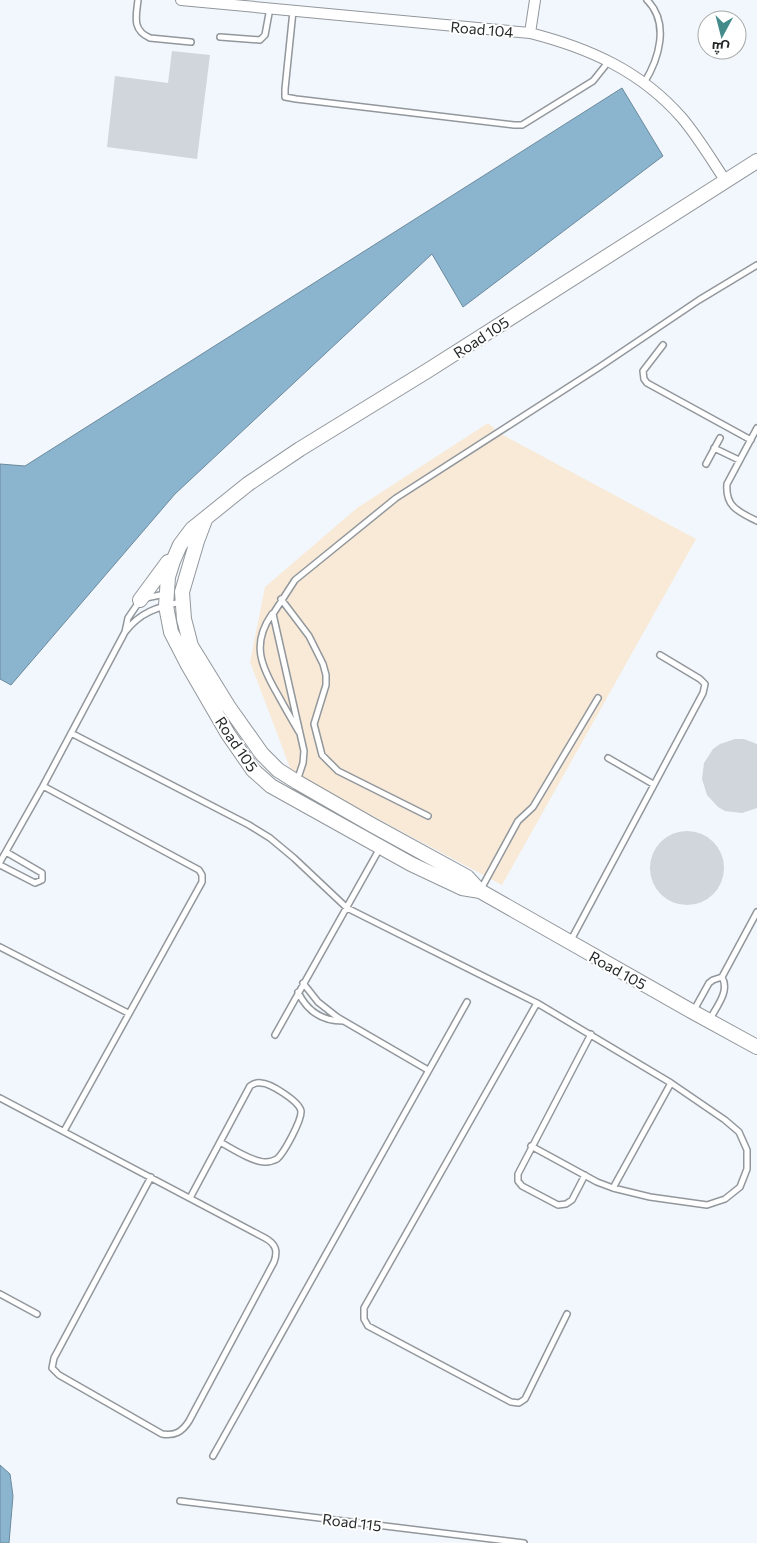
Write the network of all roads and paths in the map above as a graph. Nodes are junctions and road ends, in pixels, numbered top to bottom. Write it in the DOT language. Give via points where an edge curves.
graph roads {
  1 [pos="138,0"];
  2 [pos="181,0"];
  3 [pos="535,0"];
  4 [pos="649,0"];
  5 [pos="215,2"];
  6 [pos="270,8"];
  7 [pos="292,10"];
  8 [pos="530,33"];
  9 [pos="220,37"];
  10 [pos="191,42"];
  11 [pos="609,60"];
  12 [pos="644,83"];
  13 [pos="757,161"];
  14 [pos="726,180"];
  15 [pos="757,265"];
  16 [pos="663,345"];
  17 [pos="757,428"];
  18 [pos="720,438"];
  19 [pos="751,440"];
  20 [pos="714,448"];
  21 [pos="739,460"];
  22 [pos="706,464"];
  23 [pos="207,516"];
  24 [pos="757,521"];
  25 [pos="180,545"];
  26 [pos="182,597"];
  27 [pos="281,599"];
  28 [pos="140,600"];
  29 [pos="166,600"];
  30 [pos="272,614"];
  31 [pos="125,632"];
  32 [pos="660,655"];
  33 [pos="598,698"];
  34 [pos="71,733"];
  35 [pos="302,737"];
  36 [pos="608,758"];
  37 [pos="297,782"];
  38 [pos="653,784"];
  39 [pos="43,786"];
  40 [pos="289,796"];
  41 [pos="428,816"];
  42 [pos="372,825"];
  43 [pos="365,839"];
  44 [pos="380,847"];
  45 [pos="6,852"];
  46 [pos="0,863"];
  47 [pos="480,891"];
  48 [pos="347,908"];
  49 [pos="757,912"];
  50 [pos="569,943"];
  51 [pos="0,947"];
  52 [pos="722,977"];
  53 [pos="303,983"];
  54 [pos="298,992"];
  55 [pos="467,1002"];
  56 [pos="537,1003"];
  57 [pos="693,1012"];
  58 [pos="128,1014"];
  59 [pos="344,1021"];
  60 [pos="709,1021"];
  61 [pos="591,1034"];
  62 [pos="274,1035"];
  63 [pos="757,1047"];
  64 [pos="428,1070"];
  65 [pos="671,1083"];
  66 [pos="0,1098"];
  67 [pos="64,1131"];
  68 [pos="220,1142"];
  69 [pos="531,1146"];
  70 [pos="585,1175"];
  71 [pos="151,1177"];
  72 [pos="613,1188"];
  73 [pos="190,1198"];
  74 [pos="0,1294"];
  75 [pos="37,1314"];
  76 [pos="567,1314"];
  77 [pos="213,1456"];
  78 [pos="180,1501"];
  79 [pos="524,1543"];
  1 -- 10 [label="lane" via="136,24 145,36"];
  2 -- 5 [label="street, Road 104"];
  3 -- 8 [label="street"];
  4 -- 12 [label="lane" via="661,21 654,67"];
  5 -- 6 [label="street, Road 104"];
  6 -- 7 [label="street, Road 104"];
  6 -- 9 [label="lane" via="265,35 260,40"];
  7 -- 8 [label="street, Road 104"];
  7 -- 11 [label="lane" via="285,97 296,99 514,126 522,125 593,81"];
  8 -- 11 [label="street, Road 104" via="565,42"];
  11 -- 12 [label="street, Road 104"];
  12 -- 14 [label="street, Road 104" via="682,118"];
  13 -- 14 [label="street, Road 105"];
  14 -- 23 [label="street, Road 105" via="300,449"];
  15 -- 27 [label="lane" via="698,300 396,498 295,580"];
  16 -- 19 [label="lane" via="643,371 647,383"];
  17 -- 19 [label="lane"];
  18 -- 20 [label="lane"];
  19 -- 21 [label="lane"];
  20 -- 21 [label="lane"];
  20 -- 22 [label="lane"];
  21 -- 24 [label="lane" via="727,484 728,499 738,510"];
  23 -- 25 [label="street, Road 105"];
  23 -- 26 [label="street, Road 105"];
  25 -- 28 [label="street"];
  25 -- 29 [label="street, Road 105" via="170,569"];
  26 -- 29 [label="lane"];
  26 -- 29 [label="lane"];
  26 -- 37 [label="street, Road 105" via="191,646 228,706 262,754"];
  27 -- 30 [label="lane"];
  27 -- 41 [label="lane" via="309,636 326,675 314,724 322,755 338,771"];
  28 -- 29 [label="lane"];
  28 -- 31 [label="lane" via="128,618"];
  29 -- 31 [label="lane"];
  29 -- 40 [label="street, Road 105" via="171,632 228,734 253,770"];
  30 -- 35 [label="lane"];
  30 -- 35 [label="lane" via="260,637 263,669"];
  31 -- 34 [label="lane"];
  32 -- 38 [label="lane" via="700,679 704,693"];
  33 -- 47 [label="lane" via="533,807 518,821"];
  34 -- 39 [label="lane"];
  34 -- 48 [label="lane" via="270,838"];
  35 -- 37 [label="lane" via="303,763"];
  36 -- 38 [label="lane"];
  37 -- 40 [label="street"];
  37 -- 42 [label="street, Road 105"];
  38 -- 50 [label="lane"];
  39 -- 45 [label="lane"];
  39 -- 58 [label="lane" via="202,875 202,882"];
  40 -- 43 [label="street, Road 105"];
  42 -- 43 [label="street"];
  42 -- 47 [label="street, Road 105" via="467,876"];
  43 -- 44 [label="street, Road 105"];
  44 -- 47 [label="street, Road 105" via="462,888"];
  44 -- 48 [label="lane"];
  45 -- 46 [label="lane"];
  45 -- 46 [label="lane" via="42,873 42,880 35,883"];
  47 -- 50 [label="street, Road 105"];
  48 -- 53 [label="lane"];
  48 -- 56 [label="lane"];
  49 -- 52 [label="lane"];
  50 -- 57 [label="street, Road 105"];
  51 -- 58 [label="lane"];
  52 -- 57 [label="lane" via="709,983"];
  52 -- 60 [label="lane" via="725,991"];
  53 -- 54 [label="lane"];
  53 -- 59 [label="lane" via="324,1007"];
  54 -- 59 [label="lane" via="306,1006 320,1016"];
  54 -- 62 [label="lane"];
  55 -- 64 [label="lane"];
  56 -- 61 [label="lane"];
  56 -- 76 [label="lane" via="364,1308 364,1319 368,1326 511,1402 519,1403 525,1399"];
  57 -- 60 [label="street, Road 105"];
  58 -- 67 [label="lane"];
  59 -- 64 [label="lane"];
  60 -- 63 [label="street, Road 105"];
  61 -- 65 [label="lane"];
  61 -- 69 [label="lane"];
  64 -- 77 [label="lane"];
  65 -- 72 [label="lane"];
  65 -- 72 [label="lane" via="739,1132 747,1150 748,1169 740,1187 725,1199 707,1205"];
  66 -- 67 [label="lane"];
  67 -- 71 [label="lane"];
  68 -- 68 [label="lane" via="263,1163 271,1162 278,1158 300,1119 298,1104 262,1082 256,1083 250,1086"];
  68 -- 73 [label="lane"];
  69 -- 70 [label="lane"];
  69 -- 70 [label="lane" via="518,1174 518,1181 528,1190 558,1205 566,1204 572,1200"];
  70 -- 72 [label="lane"];
  71 -- 73 [label="lane"];
  71 -- 73 [label="lane" via="54,1358 52,1368 59,1376 162,1434 170,1435 185,1428 276,1255 272,1242"];
  74 -- 75 [label="lane"];
  78 -- 79 [label="lane, Road 115"];
}
